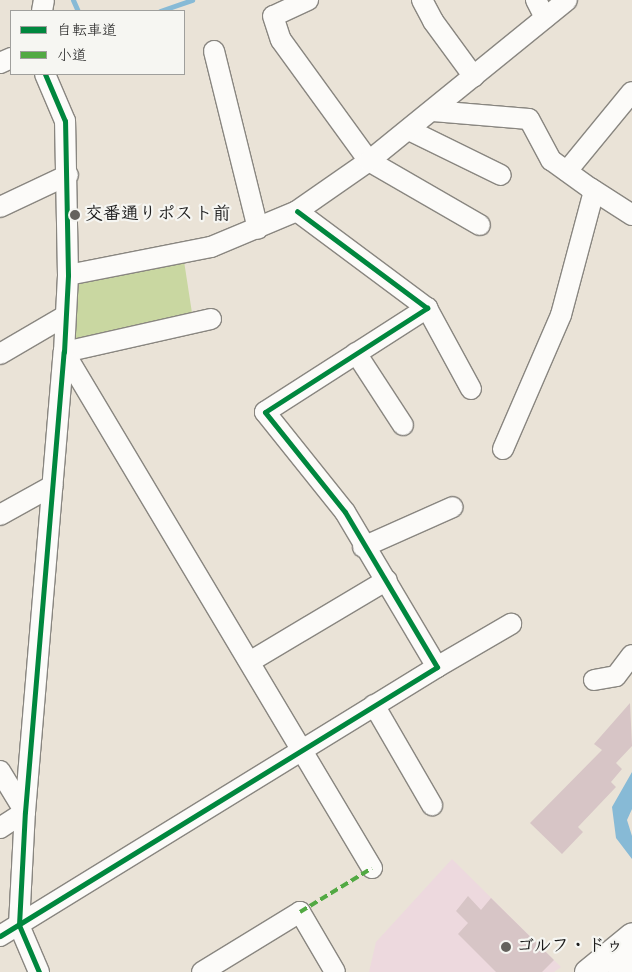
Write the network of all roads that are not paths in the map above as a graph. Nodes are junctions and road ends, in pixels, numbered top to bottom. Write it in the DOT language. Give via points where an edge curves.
graph roads {
  1 [pos="308,0"];
  2 [pos="422,0"];
  3 [pos="536,0"];
  4 [pos="567,0"];
  5 [pos="545,18"];
  6 [pos="214,51"];
  7 [pos="45,75"];
  8 [pos="474,77"];
  9 [pos="632,92"];
  10 [pos="432,111"];
  11 [pos="409,130"];
  12 [pos="369,161"];
  13 [pos="567,172"];
  14 [pos="68,175"];
  15 [pos="500,175"];
  16 [pos="590,188"];
  17 [pos="0,207"];
  18 [pos="297,211"];
  19 [pos="632,215"];
  20 [pos="480,225"];
  21 [pos="258,230"];
  22 [pos="68,275"];
  23 [pos="427,308"];
  24 [pos="65,316"];
  25 [pos="211,319"];
  26 [pos="64,352"];
  27 [pos="356,353"];
  28 [pos="0,354"];
  29 [pos="471,389"];
  30 [pos="403,425"];
  31 [pos="503,449"];
  32 [pos="52,486"];
  33 [pos="452,508"];
  34 [pos="0,516"];
  35 [pos="363,547"];
  36 [pos="387,580"];
  37 [pos="511,624"];
  38 [pos="632,655"];
  39 [pos="251,661"];
  40 [pos="437,667"];
  41 [pos="594,680"];
  42 [pos="374,705"];
  43 [pos="302,748"];
  44 [pos="0,771"];
  45 [pos="432,805"];
  46 [pos="25,812"];
  47 [pos="0,828"];
  48 [pos="372,868"];
  49 [pos="19,925"];
  50 [pos="632,935"];
  51 [pos="0,936"];
  52 [pos="632,962"];
  53 [pos="227,966"];
  54 [pos="39,972"];
  55 [pos="202,972"];
  56 [pos="335,972"];
  57 [pos="587,972"];
  58 [pos="620,972"];
  1 -- 12 [label="street" via="272,16 281,40"];
  2 -- 8 [label="street" via="433,21"];
  3 -- 5 [label="street"];
  4 -- 5 [label="street"];
  5 -- 8 [label="street"];
  6 -- 21 [label="street"];
  7 -- 14 [label="street" via="65,121"];
  8 -- 10 [label="street"];
  9 -- 13 [label="street"];
  10 -- 11 [label="street"];
  10 -- 13 [label="street" via="529,119 551,160"];
  11 -- 12 [label="street"];
  11 -- 15 [label="street"];
  12 -- 18 [label="street"];
  12 -- 20 [label="street"];
  13 -- 16 [label="street"];
  14 -- 17 [label="street"];
  14 -- 22 [label="street"];
  16 -- 19 [label="street"];
  16 -- 31 [label="street" via="594,191 561,315"];
  18 -- 21 [label="street"];
  18 -- 23 [label="street"];
  21 -- 22 [label="street" via="211,247"];
  22 -- 24 [label="street"];
  23 -- 27 [label="street"];
  23 -- 29 [label="street"];
  24 -- 26 [label="street"];
  24 -- 28 [label="street"];
  25 -- 26 [label="street"];
  26 -- 32 [label="street"];
  26 -- 39 [label="street"];
  27 -- 30 [label="street"];
  27 -- 35 [label="street" via="265,412 345,512"];
  32 -- 34 [label="street"];
  32 -- 46 [label="street"];
  33 -- 35 [label="street"];
  35 -- 36 [label="street"];
  36 -- 39 [label="street"];
  36 -- 40 [label="street"];
  37 -- 40 [label="street"];
  38 -- 41 [label="street" via="616,676"];
  39 -- 43 [label="street"];
  40 -- 42 [label="street"];
  42 -- 43 [label="street"];
  42 -- 45 [label="street"];
  43 -- 48 [label="street"];
  43 -- 49 [label="street" via="294,757"];
  44 -- 46 [label="street"];
  46 -- 47 [label="street"];
  46 -- 49 [label="street"];
  49 -- 51 [label="street"];
  49 -- 54 [label="street"];
  50 -- 57 [label="main road"];
  52 -- 58 [label="main road"];
  53 -- 55 [label="street"];
  53 -- 56 [label="street" via="300,912"];
}
